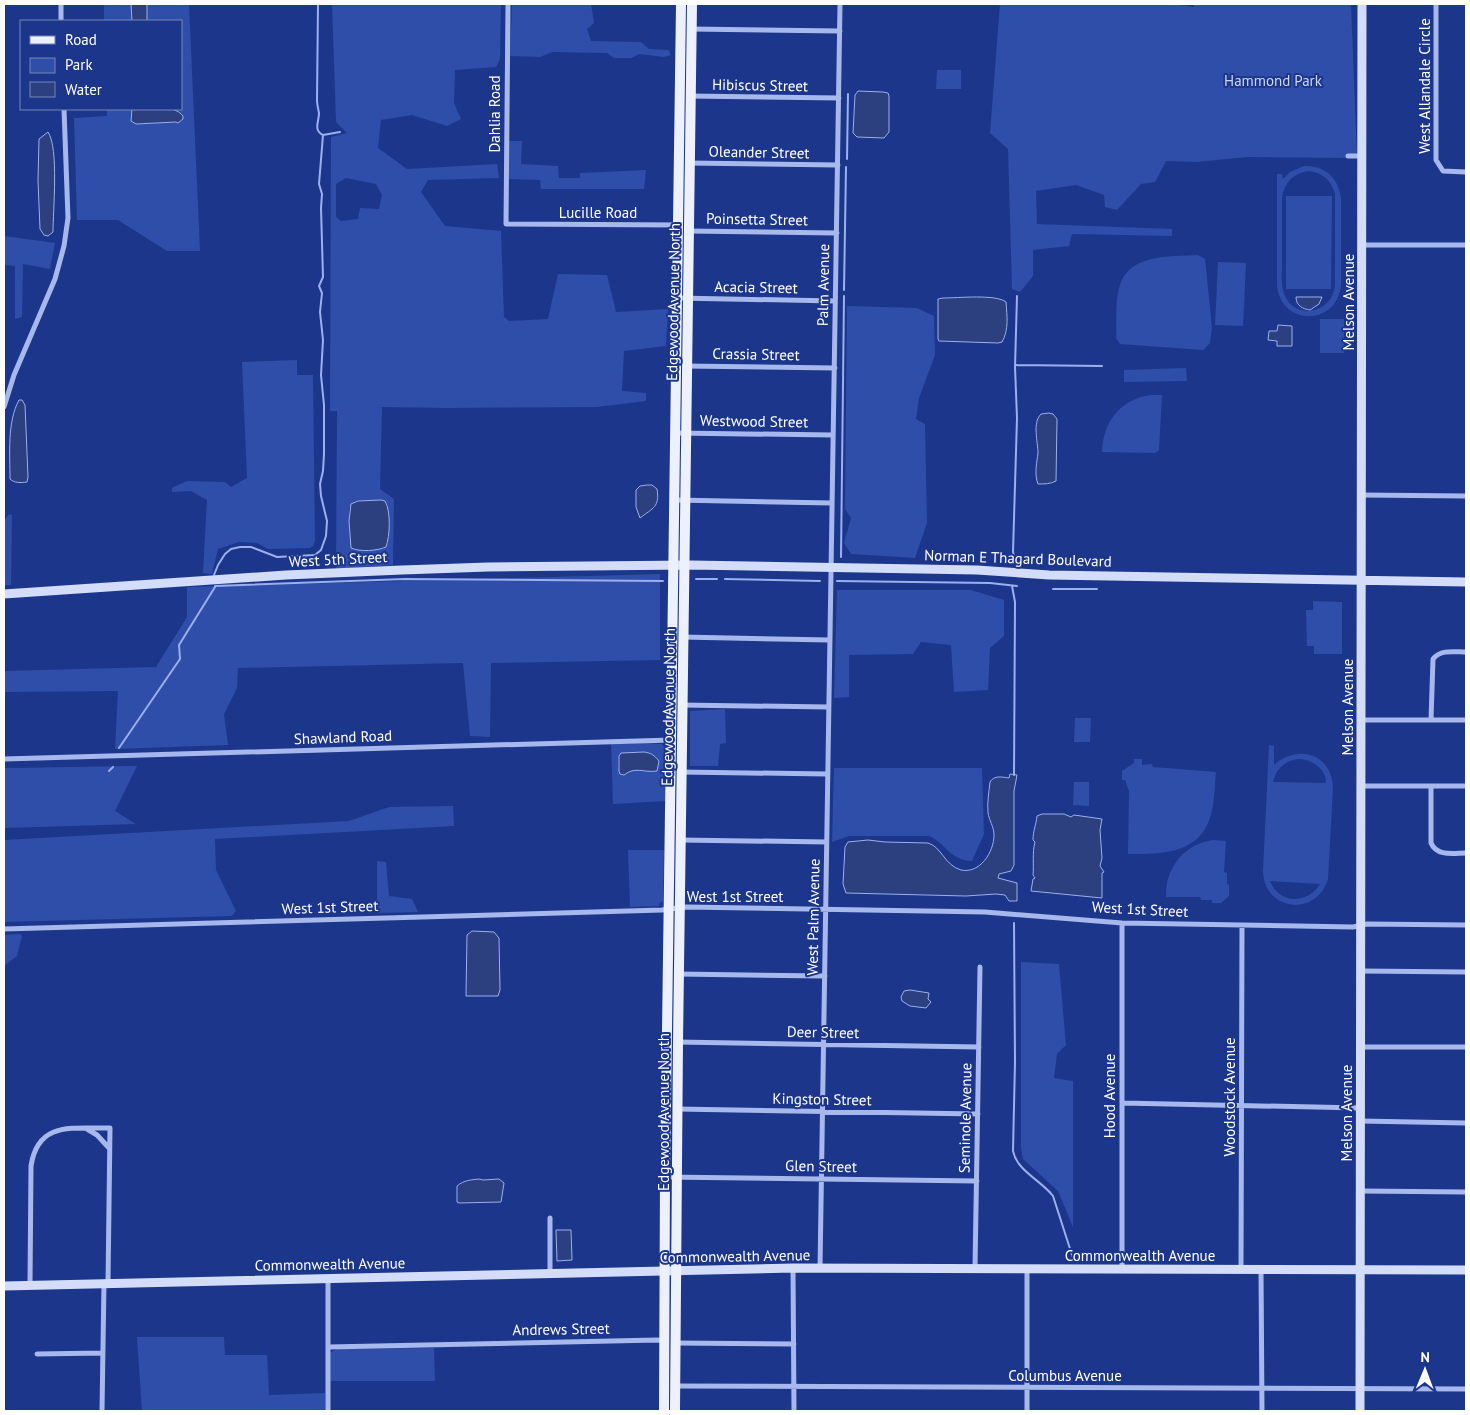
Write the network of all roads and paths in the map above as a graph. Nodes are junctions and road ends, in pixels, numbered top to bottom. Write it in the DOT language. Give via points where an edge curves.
graph roads {
  1 [pos="61,4"];
  2 [pos="508,4"];
  3 [pos="681,4"];
  4 [pos="692,4"];
  5 [pos="840,4"];
  6 [pos="1362,4"];
  7 [pos="1436,4"];
  8 [pos="61,20"];
  9 [pos="681,28"];
  10 [pos="692,29"];
  11 [pos="840,31"];
  12 [pos="680,96"];
  13 [pos="691,96"];
  14 [pos="839,98"];
  15 [pos="64,110"];
  16 [pos="1348,156"];
  17 [pos="1362,156"];
  18 [pos="679,163"];
  19 [pos="690,163"];
  20 [pos="838,165"];
  21 [pos="1466,172"];
  22 [pos="506,224"];
  23 [pos="678,228"];
  24 [pos="689,228"];
  25 [pos="836,233"];
  26 [pos="1362,245"];
  27 [pos="1466,245"];
  28 [pos="677,298"];
  29 [pos="688,298"];
  30 [pos="836,301"];
  31 [pos="676,366"];
  32 [pos="688,366"];
  33 [pos="835,368"];
  34 [pos="4,407"];
  35 [pos="675,433"];
  36 [pos="686,433"];
  37 [pos="833,435"];
  38 [pos="1361,495"];
  39 [pos="1466,496"];
  40 [pos="674,500"];
  41 [pos="686,500"];
  42 [pos="832,503"];
  43 [pos="685,565"];
  44 [pos="673,566"];
  45 [pos="831,567"];
  46 [pos="1361,580"];
  47 [pos="1466,582"];
  48 [pos="4,594"];
  49 [pos="672,637"];
  50 [pos="684,638"];
  51 [pos="829,640"];
  52 [pos="1466,652"];
  53 [pos="672,705"];
  54 [pos="683,705"];
  55 [pos="828,707"];
  56 [pos="1361,720"];
  57 [pos="1431,720"];
  58 [pos="1466,720"];
  59 [pos="671,740"];
  60 [pos="682,740"];
  61 [pos="4,759"];
  62 [pos="671,772"];
  63 [pos="682,772"];
  64 [pos="827,774"];
  65 [pos="1361,786"];
  66 [pos="1431,786"];
  67 [pos="1466,786"];
  68 [pos="670,840"];
  69 [pos="681,840"];
  70 [pos="827,842"];
  71 [pos="1466,853"];
  72 [pos="680,908"];
  73 [pos="826,909"];
  74 [pos="669,910"];
  75 [pos="1122,923"];
  76 [pos="1242,925"];
  77 [pos="1361,925"];
  78 [pos="1466,925"];
  79 [pos="4,929"];
  80 [pos="980,967"];
  81 [pos="1361,971"];
  82 [pos="1466,972"];
  83 [pos="674,974"];
  84 [pos="825,976"];
  85 [pos="673,1042"];
  86 [pos="824,1044"];
  87 [pos="979,1047"];
  88 [pos="1360,1047"];
  89 [pos="1466,1047"];
  90 [pos="1122,1103"];
  91 [pos="1241,1105"];
  92 [pos="666,1108"];
  93 [pos="1360,1108"];
  94 [pos="677,1109"];
  95 [pos="822,1111"];
  96 [pos="978,1114"];
  97 [pos="1360,1121"];
  98 [pos="1466,1123"];
  99 [pos="86,1129"];
  100 [pos="110,1148"];
  101 [pos="665,1176"];
  102 [pos="677,1177"];
  103 [pos="821,1178"];
  104 [pos="977,1181"];
  105 [pos="1360,1192"];
  106 [pos="1466,1192"];
  107 [pos="550,1218"];
  108 [pos="793,1268"];
  109 [pos="820,1268"];
  110 [pos="975,1268"];
  111 [pos="1027,1269"];
  112 [pos="1122,1269"];
  113 [pos="1241,1269"];
  114 [pos="1261,1269"];
  115 [pos="664,1270"];
  116 [pos="676,1270"];
  117 [pos="1360,1270"];
  118 [pos="1466,1270"];
  119 [pos="550,1273"];
  120 [pos="328,1278"];
  121 [pos="106,1283"];
  122 [pos="30,1285"];
  123 [pos="4,1286"];
  124 [pos="664,1341"];
  125 [pos="675,1343"];
  126 [pos="794,1344"];
  127 [pos="328,1347"];
  128 [pos="102,1353"];
  129 [pos="37,1354"];
  130 [pos="664,1386"];
  131 [pos="675,1386"];
  132 [pos="794,1386"];
  133 [pos="1026,1387"];
  134 [pos="1261,1388"];
  135 [pos="1360,1388"];
  136 [pos="1466,1389"];
  137 [pos="102,1411"];
  138 [pos="328,1411"];
  139 [pos="664,1411"];
  140 [pos="675,1411"];
  141 [pos="794,1411"];
  142 [pos="1026,1411"];
  143 [pos="1262,1411"];
  144 [pos="1360,1411"];
  1 -- 8 [label="street"];
  2 -- 22 [label="street, Dahlia Road"];
  3 -- 9 [label="main road, Edgewood Avenue North"];
  4 -- 10 [label="main road, Edgewood Avenue North"];
  5 -- 11 [label="street, Palm Avenue"];
  6 -- 17 [label="street, Melson Avenue"];
  7 -- 21 [label="street, West Allandale Circle" via="1436,160 1447,172"];
  9 -- 10 [label="street"];
  9 -- 12 [label="main road, Edgewood Avenue North"];
  10 -- 11 [label="street"];
  10 -- 13 [label="main road, Edgewood Avenue North"];
  11 -- 14 [label="street, Palm Avenue"];
  12 -- 13 [label="street, Hibiscus Street"];
  12 -- 18 [label="main road, Edgewood Avenue North"];
  13 -- 14 [label="street, Hibiscus Street"];
  13 -- 19 [label="main road, Edgewood Avenue North"];
  14 -- 20 [label="street, Palm Avenue"];
  15 -- 34 [label="street" via="68,218 64,247 56,279 14,375"];
  16 -- 17 [label="street"];
  17 -- 26 [label="street, Melson Avenue"];
  18 -- 19 [label="street, Oleander Street"];
  18 -- 23 [label="main road, Edgewood Avenue North"];
  19 -- 20 [label="street, Oleander Street"];
  19 -- 24 [label="main road, Edgewood Avenue North"];
  20 -- 25 [label="street, Palm Avenue"];
  22 -- 23 [label="street, Lucille Road"];
  23 -- 24 [label="street, Lucille Road"];
  23 -- 28 [label="main road, Edgewood Avenue North"];
  24 -- 25 [label="street, Poinsetta Street"];
  24 -- 29 [label="main road, Edgewood Avenue North"];
  25 -- 30 [label="street, Palm Avenue"];
  26 -- 27 [label="street"];
  26 -- 38 [label="street, Melson Avenue"];
  28 -- 29 [label="street, Acacia Street"];
  28 -- 31 [label="main road, Edgewood Avenue North"];
  29 -- 30 [label="street, Acacia Street"];
  29 -- 32 [label="main road, Edgewood Avenue North"];
  30 -- 33 [label="street, Palm Avenue"];
  31 -- 32 [label="street, Crassia Street"];
  31 -- 35 [label="main road, Edgewood Avenue North"];
  32 -- 33 [label="street, Crassia Street"];
  32 -- 36 [label="main road, Edgewood Avenue North"];
  33 -- 37 [label="street, Palm Avenue"];
  35 -- 36 [label="street, Westwood Street"];
  35 -- 40 [label="main road, Edgewood Avenue North"];
  36 -- 37 [label="street, Westwood Street"];
  36 -- 41 [label="main road, Edgewood Avenue North"];
  37 -- 42 [label="street, Palm Avenue"];
  38 -- 39 [label="street"];
  38 -- 46 [label="street, Melson Avenue"];
  40 -- 41 [label="street"];
  40 -- 44 [label="main road, Edgewood Avenue North"];
  41 -- 42 [label="street"];
  41 -- 43 [label="main road, Edgewood Avenue North"];
  42 -- 45 [label="street, Palm Avenue"];
  43 -- 44 [label="street, Norman E Thagard Boulevard"];
  43 -- 45 [label="street, Norman E Thagard Boulevard"];
  43 -- 50 [label="main road, Edgewood Avenue North"];
  44 -- 48 [label="street, West 5th Street" via="392,570"];
  44 -- 49 [label="main road, Edgewood Avenue North"];
  45 -- 46 [label="street, Norman E Thagard Boulevard" via="1049,575"];
  45 -- 51 [label="street, West Palm Avenue"];
  46 -- 47 [label="street"];
  46 -- 56 [label="street, Melson Avenue"];
  49 -- 50 [label="street"];
  49 -- 53 [label="main road, Edgewood Avenue North"];
  50 -- 51 [label="street"];
  50 -- 54 [label="main road, Edgewood Avenue North"];
  51 -- 55 [label="street, West Palm Avenue"];
  52 -- 57 [label="street" via="1442,652 1433,659"];
  53 -- 54 [label="street"];
  53 -- 59 [label="main road, Edgewood Avenue North"];
  54 -- 55 [label="street"];
  54 -- 60 [label="main road, Edgewood Avenue North"];
  55 -- 64 [label="street, West Palm Avenue"];
  56 -- 57 [label="street"];
  56 -- 65 [label="street, Melson Avenue"];
  57 -- 58 [label="street"];
  59 -- 60 [label="street, Shawland Road"];
  59 -- 61 [label="street, Shawland Road"];
  59 -- 62 [label="main road, Edgewood Avenue North"];
  60 -- 63 [label="main road, Edgewood Avenue North"];
  62 -- 63 [label="street"];
  62 -- 68 [label="main road, Edgewood Avenue North"];
  63 -- 64 [label="street"];
  63 -- 69 [label="main road, Edgewood Avenue North"];
  64 -- 70 [label="street, West Palm Avenue"];
  65 -- 66 [label="street"];
  65 -- 77 [label="street, Melson Avenue"];
  66 -- 67 [label="street"];
  66 -- 71 [label="street" via="1433,849"];
  68 -- 69 [label="street"];
  68 -- 74 [label="main road, Edgewood Avenue North"];
  69 -- 70 [label="street"];
  69 -- 72 [label="main road, Edgewood Avenue North"];
  70 -- 73 [label="street, West Palm Avenue"];
  72 -- 73 [label="street, West 1st Street"];
  72 -- 74 [label="street, West 1st Street"];
  72 -- 83 [label="main road, Edgewood Avenue North"];
  73 -- 75 [label="street, West 1st Street" via="1012,913"];
  73 -- 84 [label="street, West Palm Avenue"];
  74 -- 79 [label="street, West 1st Street"];
  74 -- 83 [label="main road, Edgewood Avenue North"];
  75 -- 76 [label="street, West 1st Street"];
  75 -- 90 [label="street, Hood Avenue"];
  76 -- 77 [label="street, West 1st Street"];
  76 -- 91 [label="street, Woodstock Avenue"];
  77 -- 78 [label="street, West 1st Street"];
  77 -- 81 [label="street, Melson Avenue"];
  80 -- 87 [label="street, Seminole Avenue"];
  81 -- 82 [label="street"];
  81 -- 88 [label="street, Melson Avenue"];
  83 -- 84 [label="street"];
  83 -- 85 [label="main road, Edgewood Avenue North"];
  84 -- 86 [label="street, West Palm Avenue"];
  85 -- 86 [label="street, Deer Street"];
  85 -- 92 [label="main road, Edgewood Avenue North"];
  85 -- 94 [label="main road, Edgewood Avenue North"];
  86 -- 87 [label="street, Deer Street"];
  86 -- 95 [label="street, West Palm Avenue"];
  87 -- 96 [label="street, Seminole Avenue"];
  88 -- 89 [label="street"];
  88 -- 93 [label="street, Melson Avenue"];
  90 -- 91 [label="street"];
  90 -- 112 [label="street, Hood Avenue"];
  91 -- 93 [label="street"];
  91 -- 113 [label="street, Woodstock Avenue"];
  92 -- 94 [label="street, Kingston Street"];
  92 -- 101 [label="main road, Edgewood Avenue North"];
  93 -- 97 [label="street, Melson Avenue"];
  94 -- 95 [label="street, Kingston Street"];
  94 -- 102 [label="main road, Edgewood Avenue North"];
  95 -- 96 [label="street, Kingston Street"];
  95 -- 103 [label="street, West Palm Avenue"];
  96 -- 104 [label="street, Seminole Avenue"];
  97 -- 98 [label="street"];
  97 -- 105 [label="street, Melson Avenue"];
  99 -- 100 [label="street"];
  99 -- 100 [label="street" via="110,1128"];
  99 -- 122 [label="street" via="53,1132 39,1142 33,1156"];
  100 -- 121 [label="street"];
  101 -- 102 [label="street, Glen Street"];
  101 -- 115 [label="main road, Edgewood Avenue North"];
  102 -- 103 [label="street, Glen Street"];
  102 -- 116 [label="main road, Edgewood Avenue North"];
  103 -- 104 [label="street, Glen Street"];
  103 -- 109 [label="street, West Palm Avenue"];
  104 -- 110 [label="street, Seminole Avenue"];
  105 -- 106 [label="street"];
  105 -- 117 [label="street, Melson Avenue"];
  107 -- 119 [label="street"];
  108 -- 109 [label="street, Commonwealth Avenue"];
  108 -- 116 [label="street, Commonwealth Avenue"];
  108 -- 126 [label="street"];
  109 -- 110 [label="street, Commonwealth Avenue"];
  110 -- 111 [label="street, Commonwealth Avenue"];
  111 -- 112 [label="street, Commonwealth Avenue"];
  111 -- 133 [label="street"];
  112 -- 113 [label="street, Commonwealth Avenue"];
  113 -- 114 [label="street, Commonwealth Avenue"];
  114 -- 117 [label="street, Commonwealth Avenue"];
  114 -- 134 [label="street"];
  115 -- 116 [label="street, Commonwealth Avenue"];
  115 -- 119 [label="street, Commonwealth Avenue"];
  115 -- 124 [label="main road, Edgewood Avenue North"];
  116 -- 125 [label="main road, Edgewood Avenue North"];
  117 -- 118 [label="street, Commonwealth Avenue"];
  117 -- 135 [label="street, Melson Avenue"];
  119 -- 120 [label="street, Commonwealth Avenue"];
  120 -- 121 [label="street, Commonwealth Avenue"];
  120 -- 127 [label="street"];
  121 -- 122 [label="street, Commonwealth Avenue"];
  121 -- 128 [label="street"];
  122 -- 123 [label="street, Commonwealth Avenue"];
  124 -- 125 [label="street, Andrews Street"];
  124 -- 127 [label="street, Andrews Street"];
  124 -- 130 [label="main road, Edgewood Avenue North"];
  125 -- 126 [label="street, Andrews Street"];
  125 -- 131 [label="main road, Edgewood Avenue North"];
  126 -- 132 [label="street"];
  127 -- 138 [label="street"];
  128 -- 129 [label="street"];
  128 -- 137 [label="street"];
  130 -- 131 [label="street, Columbus Avenue"];
  130 -- 139 [label="main road, Edgewood Avenue North"];
  131 -- 132 [label="street, Columbus Avenue"];
  131 -- 140 [label="main road, Edgewood Avenue North"];
  132 -- 133 [label="street, Columbus Avenue"];
  132 -- 141 [label="street"];
  133 -- 134 [label="street, Columbus Avenue"];
  133 -- 142 [label="street"];
  134 -- 135 [label="street, Columbus Avenue"];
  134 -- 143 [label="street"];
  135 -- 136 [label="street, Columbus Avenue"];
  135 -- 144 [label="street, Melson Avenue"];
  139 -- 140 [label="street"];
}
